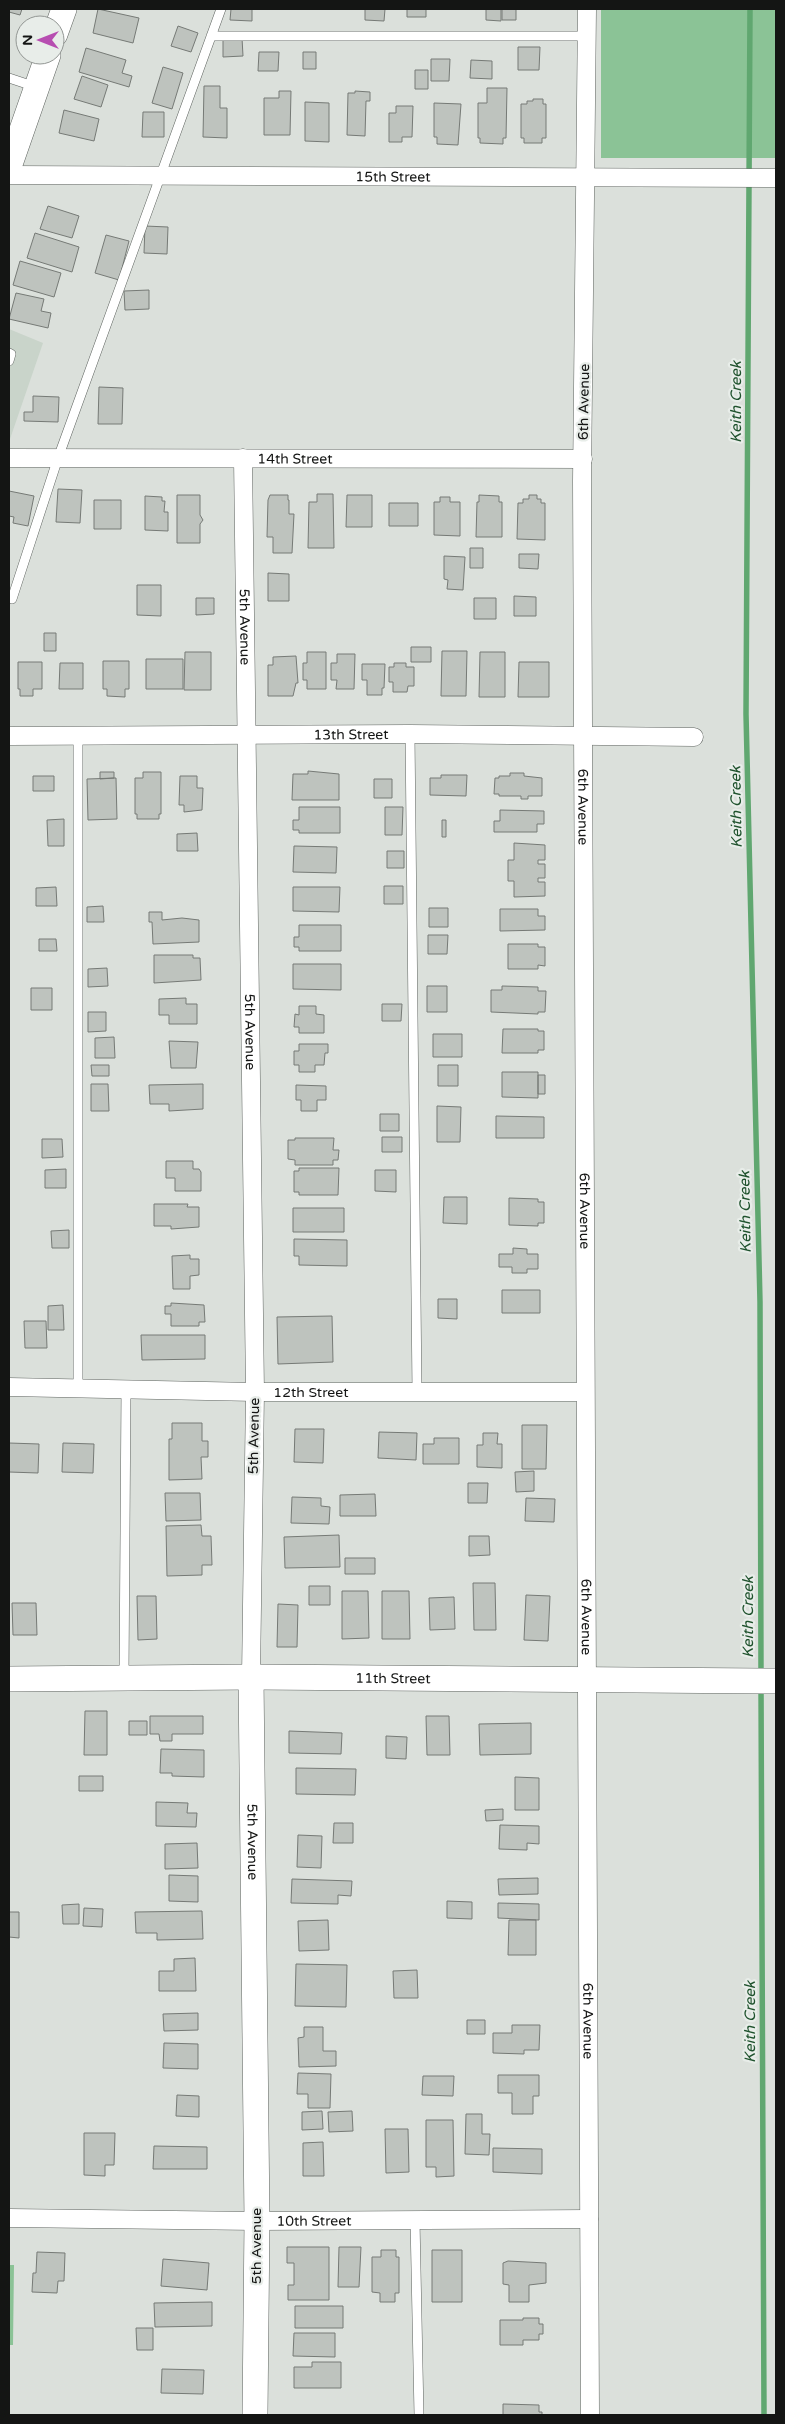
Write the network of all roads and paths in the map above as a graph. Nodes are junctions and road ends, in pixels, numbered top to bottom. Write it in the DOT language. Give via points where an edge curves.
graph roads {
  1 [pos="221,9"];
  2 [pos="587,9"];
  3 [pos="211,36"];
  4 [pos="587,36"];
  5 [pos="44,65"];
  6 [pos="9,78"];
  7 [pos="36,88"];
  8 [pos="9,167"];
  9 [pos="9,176"];
  10 [pos="161,176"];
  11 [pos="586,178"];
  12 [pos="771,178"];
  13 [pos="9,353"];
  14 [pos="9,361"];
  15 [pos="9,458"];
  16 [pos="58,458"];
  17 [pos="242,458"];
  18 [pos="583,459"];
  19 [pos="12,599"];
  20 [pos="246,734"];
  21 [pos="410,734"];
  22 [pos="78,735"];
  23 [pos="585,735"];
  24 [pos="9,736"];
  25 [pos="694,737"];
  26 [pos="9,1387"];
  27 [pos="78,1388"];
  28 [pos="126,1389"];
  29 [pos="417,1391"];
  30 [pos="255,1392"];
  31 [pos="585,1392"];
  32 [pos="251,1677"];
  33 [pos="124,1678"];
  34 [pos="9,1679"];
  35 [pos="588,1681"];
  36 [pos="776,1681"];
  37 [pos="9,2218"];
  38 [pos="589,2219"];
  39 [pos="257,2220"];
  40 [pos="415,2220"];
  41 [pos="255,2415"];
  42 [pos="419,2415"];
  43 [pos="590,2415"];
  1 -- 3 [label="lane"];
  2 -- 4 [label="street, 6th Avenue"];
  3 -- 4 [label="lane"];
  3 -- 10 [label="lane"];
  4 -- 11 [label="street, 6th Avenue"];
  5 -- 7 [label="main road"];
  6 -- 7 [label="lane"];
  7 -- 8 [label="main road"];
  9 -- 10 [label="street, 15th Street"];
  10 -- 11 [label="street, 15th Street"];
  10 -- 16 [label="lane"];
  11 -- 12 [label="street, 15th Street"];
  11 -- 18 [label="street, 6th Avenue"];
  13 -- 14 [label="lane"];
  15 -- 16 [label="street, 14th Street"];
  16 -- 17 [label="street, 14th Street"];
  16 -- 19 [label="lane"];
  17 -- 18 [label="street, 14th Street"];
  17 -- 20 [label="street, 5th Avenue"];
  18 -- 23 [label="street, 6th Avenue"];
  20 -- 21 [label="street, 13th Street"];
  20 -- 22 [label="street, 13th Street"];
  20 -- 30 [label="street, 5th Avenue"];
  21 -- 23 [label="street, 13th Street"];
  21 -- 29 [label="lane"];
  22 -- 24 [label="street, 13th Street"];
  22 -- 27 [label="lane"];
  23 -- 25 [label="street, 13th Street"];
  23 -- 31 [label="street, 6th Avenue"];
  26 -- 27 [label="street, 12th Street"];
  27 -- 28 [label="street, 12th Street"];
  28 -- 30 [label="street, 12th Street"];
  28 -- 33 [label="lane"];
  29 -- 30 [label="street, 12th Street"];
  29 -- 31 [label="street, 12th Street"];
  30 -- 32 [label="street, 5th Avenue"];
  31 -- 35 [label="street, 6th Avenue"];
  32 -- 33 [label="main road, 11th Street"];
  32 -- 35 [label="main road, 11th Street"];
  32 -- 39 [label="main road, 5th Avenue"];
  33 -- 34 [label="main road, 11th Street"];
  35 -- 36 [label="main road, 11th Street"];
  35 -- 38 [label="street, 6th Avenue"];
  37 -- 39 [label="street, 10th Street"];
  38 -- 40 [label="street, 10th Street"];
  38 -- 43 [label="street, 6th Avenue"];
  39 -- 40 [label="street, 10th Street"];
  39 -- 41 [label="main road, 5th Avenue"];
  40 -- 42 [label="lane"];
}
